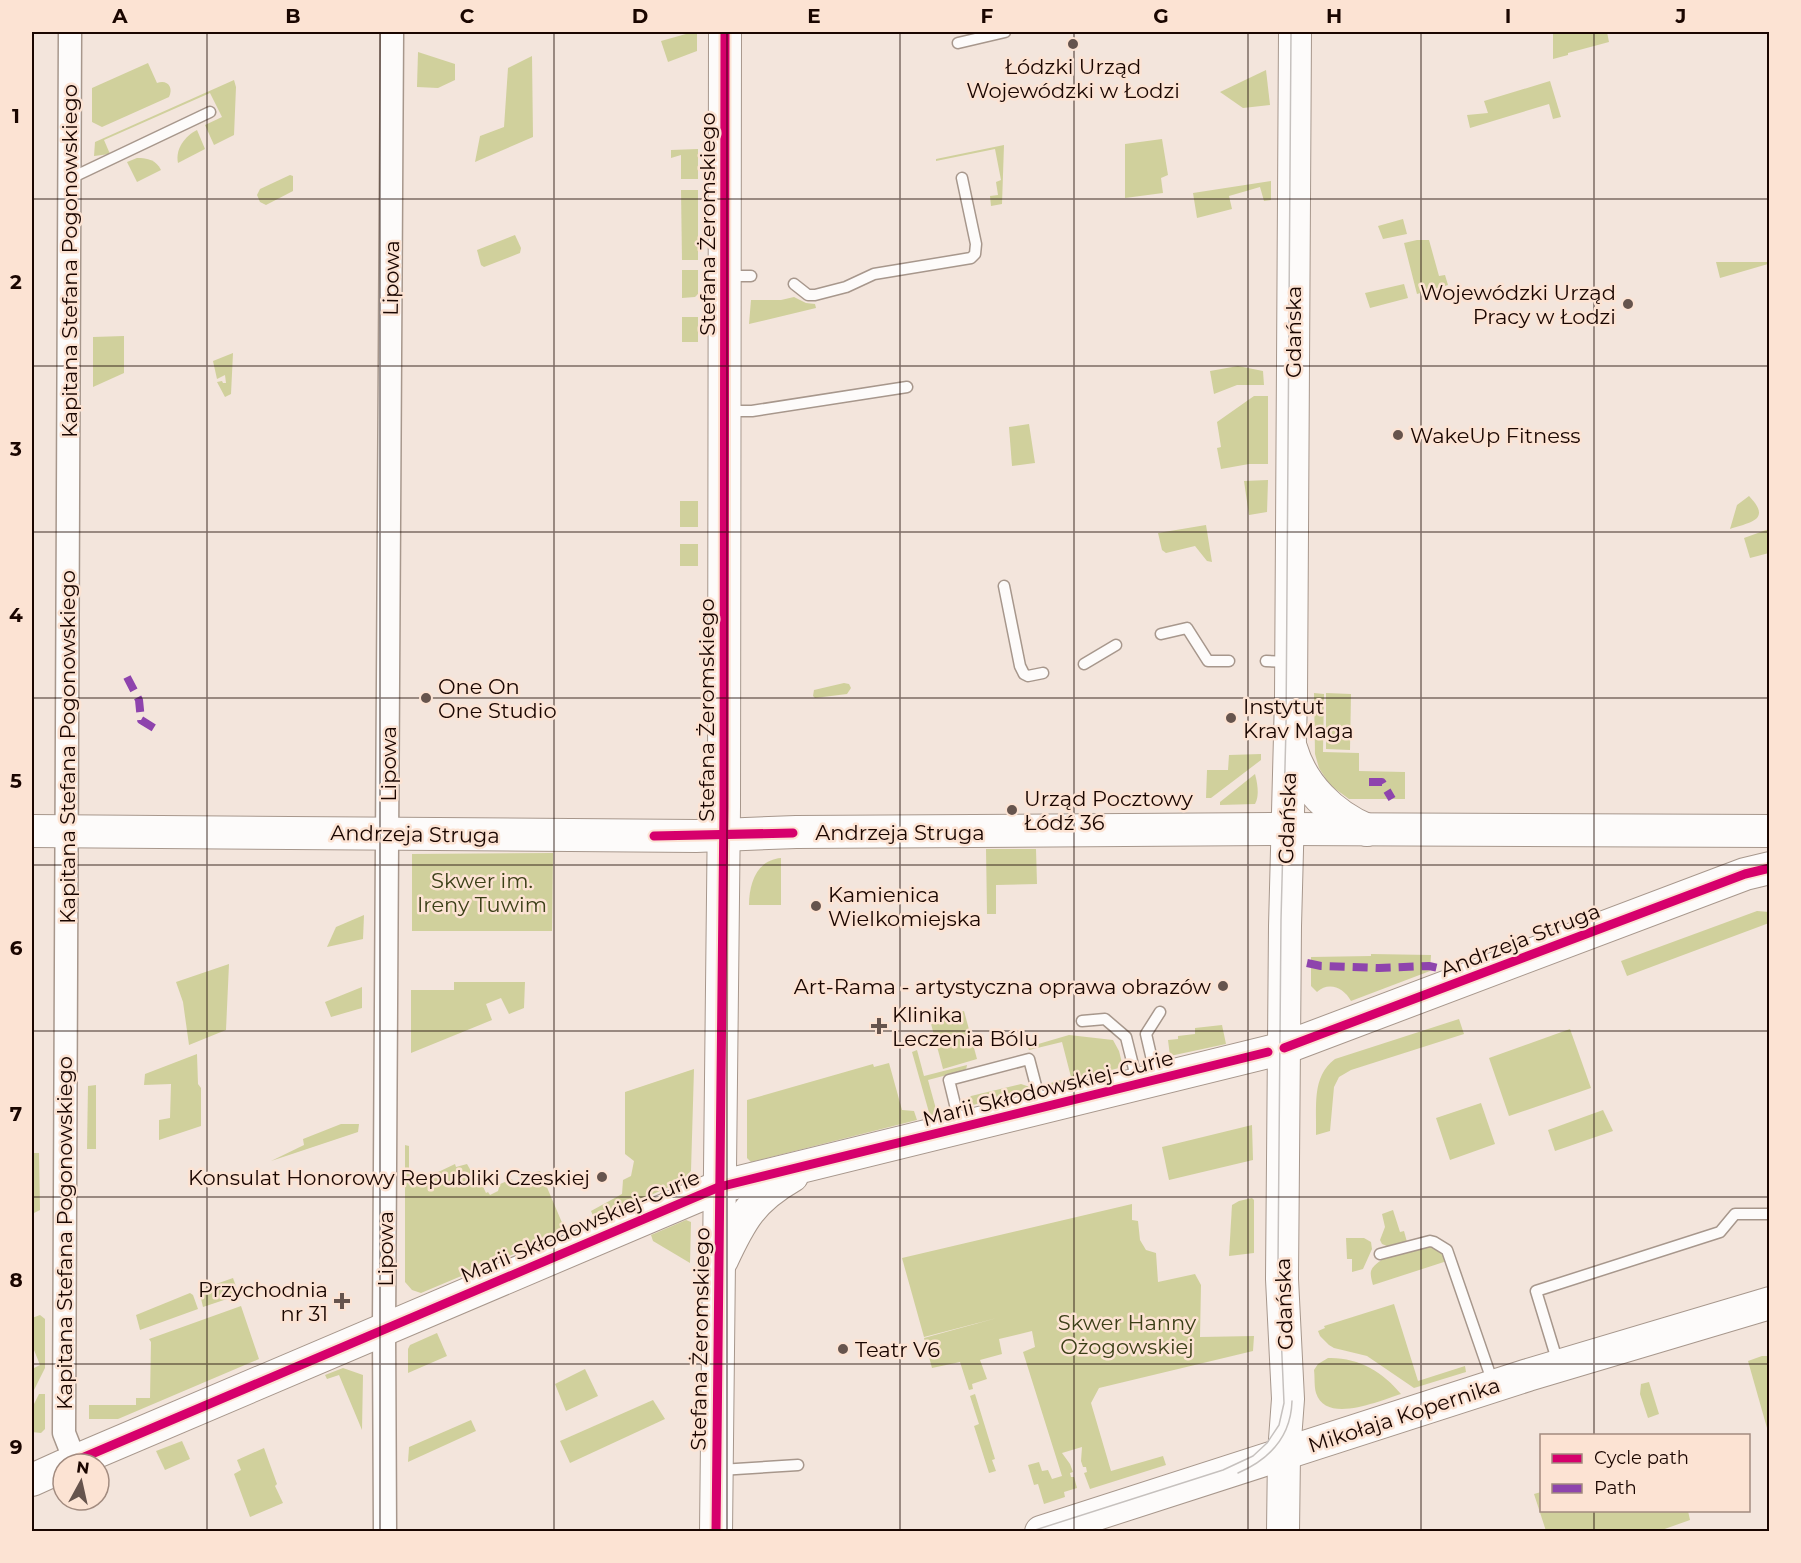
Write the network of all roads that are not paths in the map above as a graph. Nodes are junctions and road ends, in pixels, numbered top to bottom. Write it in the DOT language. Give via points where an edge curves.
graph roads {
  1 [pos="70,32"];
  2 [pos="392,32"];
  3 [pos="725,32"];
  4 [pos="1005,32"];
  5 [pos="1295,32"];
  6 [pos="958,43"];
  7 [pos="210,112"];
  8 [pos="962,178"];
  9 [pos="68,179"];
  10 [pos="794,284"];
  11 [pos="907,387"];
  12 [pos="724,411"];
  13 [pos="1004,586"];
  14 [pos="1161,634"];
  15 [pos="1116,645"];
  16 [pos="1229,661"];
  17 [pos="1084,664"];
  18 [pos="1043,673"];
  19 [pos="1290,742"];
  20 [pos="1287,829"];
  21 [pos="1368,830"];
  22 [pos="32,831"];
  23 [pos="67,831"];
  24 [pos="1770,831"];
  25 [pos="388,833"];
  26 [pos="724,836"];
  27 [pos="1770,868"];
  28 [pos="1160,1012"];
  29 [pos="1082,1021"];
  30 [pos="1284,1048"];
  31 [pos="1148,1082"];
  32 [pos="1042,1108"];
  33 [pos="961,1128"];
  34 [pos="814,1164"];
  35 [pos="719,1187"];
  36 [pos="1770,1215"];
  37 [pos="1380,1254"];
  38 [pos="720,1264"];
  39 [pos="1770,1303"];
  40 [pos="384,1329"];
  41 [pos="1558,1366"];
  42 [pos="1494,1386"];
  43 [pos="67,1452"];
  44 [pos="97,1452"];
  45 [pos="1284,1453"];
  46 [pos="798,1465"];
  47 [pos="717,1470"];
  48 [pos="51,1472"];
  49 [pos="32,1480"];
  50 [pos="386,1532"];
  51 [pos="716,1532"];
  52 [pos="1041,1532"];
  53 [pos="1283,1532"];
  1 -- 9 [label="street, Kapitana Stefana Pogonowskiego"];
  2 -- 25 [label="street, Lipowa"];
  3 -- 12 [label="street, Stefana Żeromskiego" via="738,276"];
  4 -- 6 [label="lane"];
  5 -- 19 [label="street, Gdańska" via="1278,662"];
  7 -- 9 [label="lane"];
  8 -- 10 [label="lane" via="975,244 975,255 971,258 873,274 846,287 814,295"];
  9 -- 23 [label="street, Kapitana Stefana Pogonowskiego"];
  11 -- 12 [label="lane" via="752,411"];
  12 -- 26 [label="street, Stefana Żeromskiego"];
  13 -- 18 [label="lane" via="1020,666 1028,676"];
  14 -- 16 [label="lane" via="1186,628 1208,661"];
  15 -- 17 [label="lane"];
  19 -- 20 [label="street, Gdańska"];
  19 -- 21 [label="street" via="1293,755 1322,800 1341,816"];
  20 -- 21 [label="street, Andrzeja Struga"];
  20 -- 26 [label="street, Andrzeja Struga" via="796,832"];
  20 -- 30 [label="street, Gdańska"];
  21 -- 24 [label="street, Andrzeja Struga"];
  22 -- 23 [label="street, Andrzeja Struga"];
  23 -- 25 [label="street, Andrzeja Struga"];
  23 -- 43 [label="street, Kapitana Stefana Pogonowskiego" via="64,1433"];
  25 -- 26 [label="street, Andrzeja Struga"];
  25 -- 40 [label="street, Lipowa"];
  26 -- 35 [label="street, Stefana Żeromskiego"];
  27 -- 30 [label="street, Andrzeja Struga" via="1744,874"];
  28 -- 31 [label="lane" via="1146,1034"];
  29 -- 31 [label="lane" via="1105,1019 1126,1037"];
  30 -- 31 [label="street, Marii Skłodowskiej-Curie"];
  30 -- 45 [label="street, Gdańska" via="1282,1279 1288,1399"];
  31 -- 32 [label="street, Marii Skłodowskiej-Curie"];
  32 -- 33 [label="street, Marii Skłodowskiej-Curie"];
  32 -- 33 [label="lane" via="1029,1059 949,1080"];
  33 -- 34 [label="street, Marii Skłodowskiej-Curie"];
  34 -- 35 [label="street, Marii Skłodowskiej-Curie"];
  34 -- 38 [label="street" via="754,1203"];
  35 -- 38 [label="street, Stefana Żeromskiego"];
  35 -- 40 [label="street, Marii Skłodowskiej-Curie"];
  36 -- 41 [label="lane" via="1735,1214 1720,1232 1536,1291"];
  37 -- 42 [label="lane" via="1430,1241 1447,1250"];
  38 -- 47 [label="street, Stefana Żeromskiego"];
  39 -- 41 [label="street, Mikołaja Kopernika"];
  40 -- 44 [label="street, Marii Skłodowskiej-Curie"];
  40 -- 50 [label="street, Lipowa"];
  41 -- 42 [label="street, Mikołaja Kopernika"];
  42 -- 45 [label="street, Mikołaja Kopernika"];
  45 -- 52 [label="street, Mikołaja Kopernika"];
  45 -- 53 [label="street, Gdańska"];
  46 -- 47 [label="lane"];
  47 -- 51 [label="street, Stefana Żeromskiego"];
  48 -- 49 [label="street, Marii Skłodowskiej-Curie"];
}
